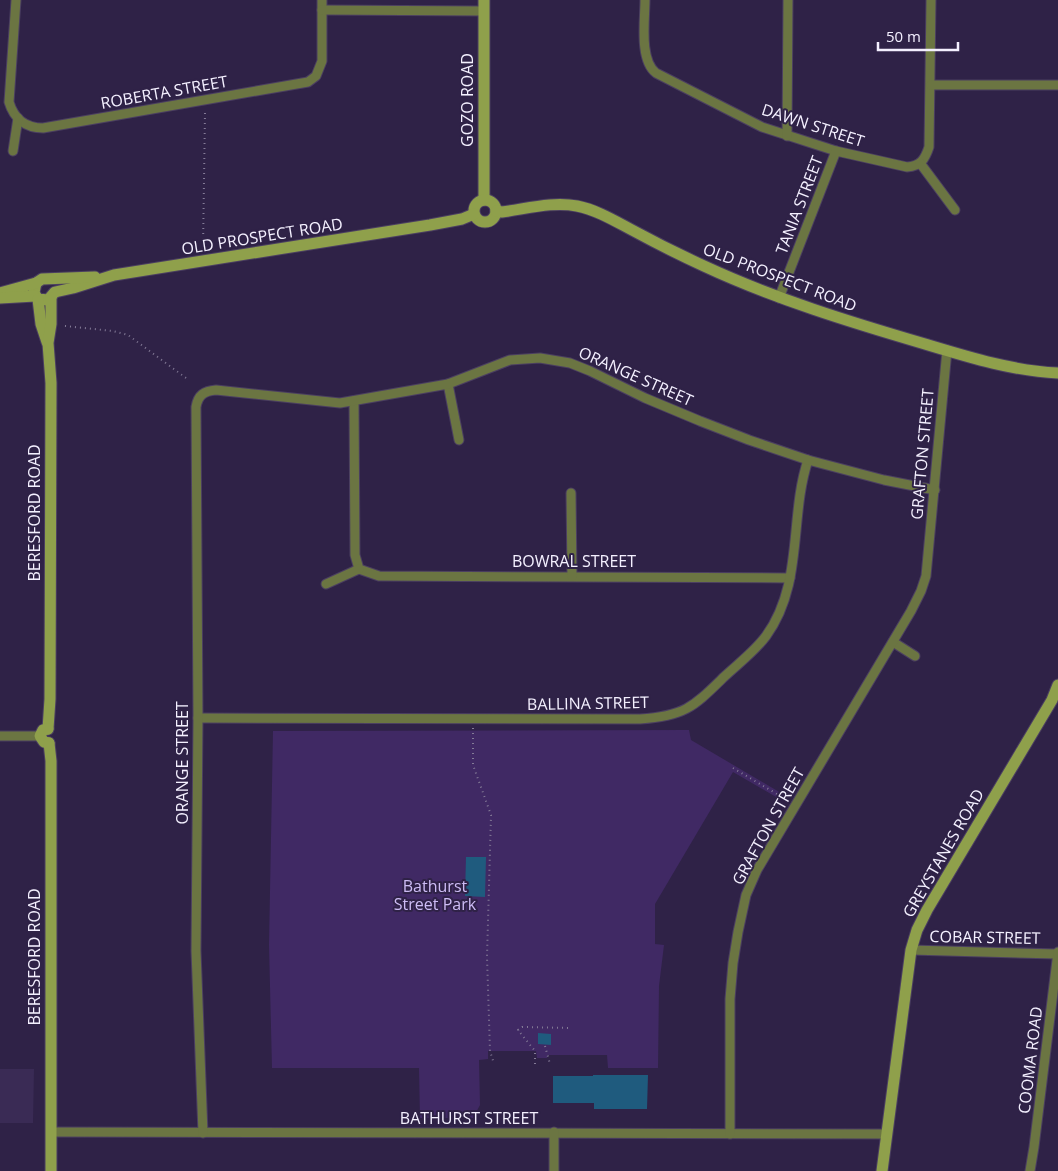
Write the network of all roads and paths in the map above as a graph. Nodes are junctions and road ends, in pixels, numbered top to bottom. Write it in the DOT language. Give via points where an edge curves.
graph roads {
  1 [pos="16,0"];
  2 [pos="322,0"];
  3 [pos="645,0"];
  4 [pos="788,0"];
  5 [pos="931,0"];
  6 [pos="484,6"];
  7 [pos="322,10"];
  8 [pos="931,85"];
  9 [pos="1058,86"];
  10 [pos="205,112"];
  11 [pos="18,118"];
  12 [pos="787,136"];
  13 [pos="13,151"];
  14 [pos="836,151"];
  15 [pos="920,163"];
  16 [pos="484,200"];
  17 [pos="955,210"];
  18 [pos="496,211"];
  19 [pos="474,214"];
  20 [pos="203,249"];
  21 [pos="114,276"];
  22 [pos="49,280"];
  23 [pos="36,283"];
  24 [pos="0,293"];
  25 [pos="53,295"];
  26 [pos="0,298"];
  27 [pos="37,298"];
  28 [pos="779,298"];
  29 [pos="65,326"];
  30 [pos="48,343"];
  31 [pos="947,350"];
  32 [pos="1058,373"];
  33 [pos="186,378"];
  34 [pos="448,384"];
  35 [pos="354,401"];
  36 [pos="459,440"];
  37 [pos="808,460"];
  38 [pos="934,490"];
  39 [pos="571,493"];
  40 [pos="359,569"];
  41 [pos="572,576"];
  42 [pos="790,578"];
  43 [pos="326,584"];
  44 [pos="893,642"];
  45 [pos="915,656"];
  46 [pos="1058,685"];
  47 [pos="198,718"];
  48 [pos="474,718"];
  49 [pos="0,736"];
  50 [pos="46,736"];
  51 [pos="733,768"];
  52 [pos="787,800"];
  53 [pos="911,950"];
  54 [pos="1058,953"];
  55 [pos="572,1028"];
  56 [pos="545,1046"];
  57 [pos="494,1064"];
  58 [pos="535,1064"];
  59 [pos="550,1064"];
  60 [pos="51,1132"];
  61 [pos="554,1132"];
  62 [pos="203,1133"];
  63 [pos="730,1134"];
  64 [pos="887,1134"];
  65 [pos="51,1171"];
  66 [pos="554,1171"];
  67 [pos="882,1171"];
  68 [pos="1030,1171"];
  1 -- 11 [label="street" via="9,96"];
  2 -- 7 [label="street, ROBERTA STREET"];
  3 -- 12 [label="street, DAWN STREET" via="645,69 762,127"];
  4 -- 12 [label="street"];
  5 -- 8 [label="street"];
  6 -- 7 [label="street"];
  6 -- 16 [label="main road, GOZO ROAD"];
  7 -- 11 [label="street, ROBERTA STREET" via="319,79 43,128 30,126"];
  8 -- 9 [label="street"];
  8 -- 15 [label="street" via="929,147"];
  10 -- 20 [label="path"];
  11 -- 13 [label="street"];
  12 -- 14 [label="street, DAWN STREET"];
  14 -- 15 [label="street, DAWN STREET" via="897,166"];
  14 -- 28 [label="street, TANIA STREET"];
  15 -- 17 [label="street"];
  16 -- 18 [label="main road" via="492,203"];
  16 -- 19 [label="main road" via="475,205"];
  18 -- 19 [label="main road" via="487,221 479,220"];
  18 -- 28 [label="main road, OLD PROSPECT ROAD" via="563,204 584,208"];
  19 -- 21 [label="main road, OLD PROSPECT ROAD" via="430,225"];
  21 -- 22 [label="main road"];
  21 -- 25 [label="main road, OLD PROSPECT ROAD"];
  22 -- 23 [label="main road" via="42,279"];
  22 -- 25 [label="main road" via="54,285"];
  23 -- 24 [label="main road"];
  23 -- 27 [label="main road" via="33,290"];
  25 -- 27 [label="main road" via="45,301"];
  25 -- 30 [label="main road, BERESFORD ROAD"];
  26 -- 27 [label="main road"];
  27 -- 30 [label="main road"];
  28 -- 31 [label="main road, OLD PROSPECT ROAD"];
  29 -- 33 [label="path" via="128,335"];
  30 -- 50 [label="main road, BERESFORD ROAD" via="51,384 50,699"];
  31 -- 32 [label="main road, OLD PROSPECT ROAD" via="1013,367"];
  31 -- 38 [label="street, GRAFTON STREET"];
  34 -- 35 [label="street, ORANGE STREET"];
  34 -- 36 [label="street"];
  34 -- 37 [label="street, ORANGE STREET" via="510,360 540,358 570,363 700,421"];
  35 -- 40 [label="street" via="355,556"];
  35 -- 47 [label="street, ORANGE STREET" via="329,403 216,390 200,392 196,407"];
  37 -- 38 [label="street, ORANGE STREET"];
  37 -- 42 [label="street, BALLINA STREET" via="803,475"];
  38 -- 44 [label="street, GRAFTON STREET" via="926,576 918,598"];
  39 -- 41 [label="street"];
  40 -- 41 [label="street, BOWRAL STREET" via="379,576"];
  40 -- 43 [label="street"];
  41 -- 42 [label="street, BOWRAL STREET"];
  42 -- 48 [label="street, BALLINA STREET" via="780,613 762,642 699,700 680,712 640,719"];
  44 -- 45 [label="street"];
  44 -- 63 [label="street, GRAFTON STREET" via="757,870 746,896 730,999"];
  46 -- 53 [label="main road, GREYSTANES ROAD" via="924,916"];
  47 -- 48 [label="street, BALLINA STREET"];
  47 -- 62 [label="street, ORANGE STREET" via="196,950"];
  48 -- 57 [label="path" via="473,765 491,816 488,957 490,1051"];
  49 -- 50 [label="street"];
  50 -- 60 [label="main road, BERESFORD ROAD" via="50,761"];
  51 -- 52 [label="path"];
  53 -- 54 [label="street, COBAR STREET"];
  53 -- 64 [label="main road, GREYSTANES ROAD"];
  54 -- 68 [label="street, COOMA ROAD"];
  55 -- 58 [label="path" via="522,1027 518,1030 535,1051"];
  56 -- 59 [label="path"];
  60 -- 62 [label="street, BATHURST STREET"];
  60 -- 65 [label="main road, BERESFORD ROAD"];
  61 -- 62 [label="street, BATHURST STREET"];
  61 -- 63 [label="street, BATHURST STREET"];
  61 -- 66 [label="street"];
  63 -- 64 [label="street, BATHURST STREET"];
  64 -- 67 [label="main road, GREYSTANES ROAD"];
}
